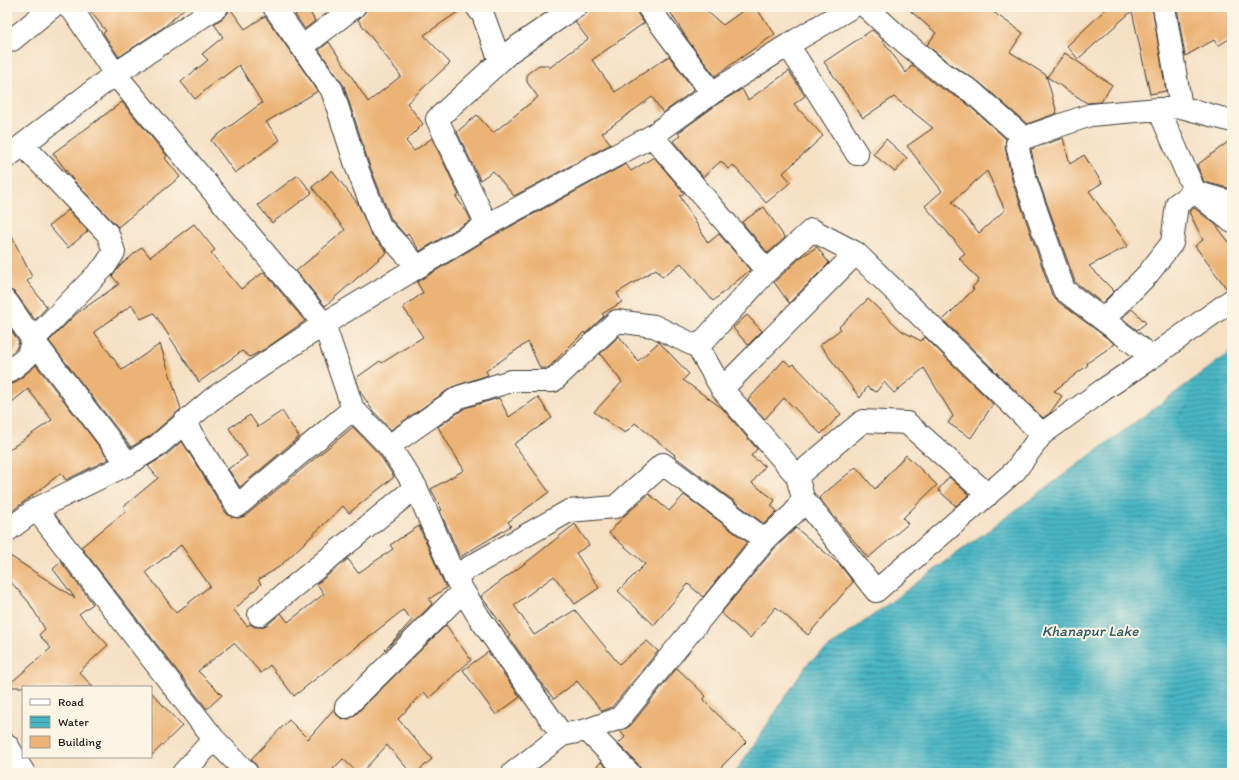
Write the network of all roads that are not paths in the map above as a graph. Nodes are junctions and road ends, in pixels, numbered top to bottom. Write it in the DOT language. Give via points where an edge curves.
graph roads {
  1 [pos="52,7"];
  2 [pos="68,7"];
  3 [pos="217,7"];
  4 [pos="274,7"];
  5 [pos="354,7"];
  6 [pos="575,7"];
  7 [pos="648,7"];
  8 [pos="852,7"];
  9 [pos="866,7"];
  10 [pos="1164,7"];
  11 [pos="484,10"];
  12 [pos="7,41"];
  13 [pos="788,45"];
  14 [pos="302,47"];
  15 [pos="500,61"];
  16 [pos="115,74"];
  17 [pos="712,93"];
  18 [pos="1181,107"];
  19 [pos="1159,110"];
  20 [pos="1232,121"];
  21 [pos="652,136"];
  22 [pos="1024,138"];
  23 [pos="15,151"];
  24 [pos="858,154"];
  25 [pos="1195,192"];
  26 [pos="1232,201"];
  27 [pos="1232,222"];
  28 [pos="487,225"];
  29 [pos="856,253"];
  30 [pos="418,267"];
  31 [pos="767,271"];
  32 [pos="1232,300"];
  33 [pos="7,302"];
  34 [pos="1103,320"];
  35 [pos="324,324"];
  36 [pos="33,340"];
  37 [pos="698,347"];
  38 [pos="1152,358"];
  39 [pos="7,373"];
  40 [pos="722,389"];
  41 [pos="353,409"];
  42 [pos="184,422"];
  43 [pos="1042,434"];
  44 [pos="389,446"];
  45 [pos="128,464"];
  46 [pos="797,476"];
  47 [pos="416,487"];
  48 [pos="988,495"];
  49 [pos="803,498"];
  50 [pos="36,509"];
  51 [pos="7,531"];
  52 [pos="765,540"];
  53 [pos="458,584"];
  54 [pos="259,615"];
  55 [pos="346,707"];
  56 [pos="587,730"];
  57 [pos="562,735"];
  58 [pos="214,739"];
  59 [pos="7,745"];
  60 [pos="24,773"];
  61 [pos="183,773"];
  62 [pos="247,773"];
  63 [pos="513,773"];
  64 [pos="629,773"];
  1 -- 12 [label="street" via="12,40"];
  2 -- 16 [label="street" via="74,12"];
  3 -- 16 [label="street"];
  4 -- 14 [label="street"];
  5 -- 14 [label="street"];
  6 -- 15 [label="street"];
  7 -- 17 [label="street"];
  8 -- 13 [label="street"];
  9 -- 22 [label="street" via="943,74 971,91"];
  10 -- 18 [label="street"];
  11 -- 15 [label="street"];
  13 -- 17 [label="street"];
  13 -- 24 [label="street"];
  14 -- 30 [label="street" via="332,90 357,168 380,226"];
  15 -- 28 [label="street" via="437,119"];
  16 -- 23 [label="street"];
  16 -- 35 [label="street"];
  17 -- 21 [label="street"];
  18 -- 19 [label="street"];
  18 -- 20 [label="street"];
  19 -- 22 [label="street" via="1090,115"];
  19 -- 25 [label="street"];
  21 -- 28 [label="street"];
  21 -- 31 [label="street"];
  22 -- 34 [label="street" via="1017,144 1024,176 1064,290"];
  23 -- 36 [label="street" via="108,234 114,252 105,266"];
  25 -- 26 [label="street"];
  25 -- 27 [label="street"];
  25 -- 34 [label="street" via="1177,204 1172,244 1148,274"];
  28 -- 30 [label="street"];
  29 -- 31 [label="street" via="812,230"];
  29 -- 40 [label="street"];
  29 -- 43 [label="street"];
  30 -- 35 [label="street"];
  31 -- 37 [label="street"];
  32 -- 38 [label="street"];
  33 -- 36 [label="street"];
  34 -- 38 [label="street"];
  35 -- 41 [label="street"];
  35 -- 42 [label="street" via="212,399"];
  36 -- 39 [label="street" via="27,357"];
  36 -- 45 [label="street"];
  37 -- 40 [label="street"];
  37 -- 44 [label="street" via="654,326 617,321 554,380 511,382 459,396"];
  38 -- 43 [label="street"];
  40 -- 46 [label="street"];
  41 -- 42 [label="street" via="237,506"];
  41 -- 44 [label="street"];
  42 -- 45 [label="street" via="157,446"];
  43 -- 48 [label="street" via="1015,471"];
  44 -- 47 [label="street"];
  45 -- 50 [label="street"];
  46 -- 48 [label="street" via="863,421 908,423"];
  46 -- 49 [label="street"];
  47 -- 53 [label="street"];
  47 -- 54 [label="street"];
  48 -- 49 [label="street" via="876,591"];
  49 -- 52 [label="street" via="795,512"];
  50 -- 51 [label="street"];
  50 -- 58 [label="street"];
  52 -- 53 [label="street" via="663,464 615,507 569,511"];
  52 -- 56 [label="street" via="620,718"];
  53 -- 55 [label="street"];
  53 -- 57 [label="street"];
  56 -- 57 [label="street"];
  56 -- 64 [label="street"];
  57 -- 63 [label="street"];
  58 -- 61 [label="street"];
  58 -- 62 [label="street"];
  59 -- 60 [label="street"];
}
